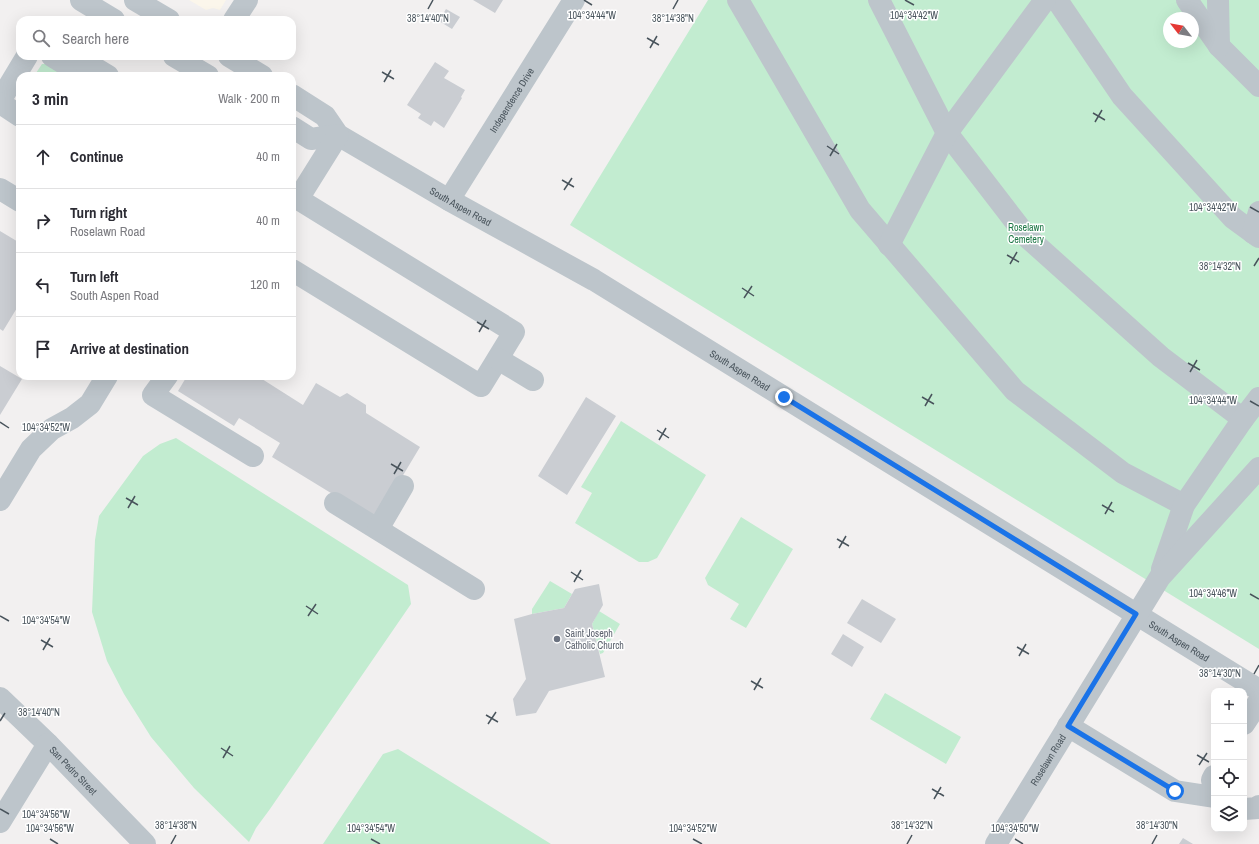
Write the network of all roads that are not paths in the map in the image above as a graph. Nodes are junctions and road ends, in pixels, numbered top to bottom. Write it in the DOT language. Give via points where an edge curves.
graph roads {
  1 [pos="80,0"];
  2 [pos="135,0"];
  3 [pos="247,0"];
  4 [pos="574,0"];
  5 [pos="738,0"];
  6 [pos="879,0"];
  7 [pos="1045,0"];
  8 [pos="1057,0"];
  9 [pos="1187,0"];
  10 [pos="1218,0"];
  11 [pos="107,16"];
  12 [pos="162,16"];
  13 [pos="237,16"];
  14 [pos="1219,46"];
  15 [pos="25,60"];
  16 [pos="59,60"];
  17 [pos="82,60"];
  18 [pos="181,60"];
  19 [pos="236,60"];
  20 [pos="1236,63"];
  21 [pos="1259,67"];
  22 [pos="19,72"];
  23 [pos="78,72"];
  24 [pos="101,72"];
  25 [pos="201,72"];
  26 [pos="255,72"];
  27 [pos="16,79"];
  28 [pos="1259,86"];
  29 [pos="7,98"];
  30 [pos="296,98"];
  31 [pos="16,110"];
  32 [pos="296,130"];
  33 [pos="947,133"];
  34 [pos="338,135"];
  35 [pos="0,189"];
  36 [pos="296,198"];
  37 [pos="16,199"];
  38 [pos="296,200"];
  39 [pos="449,200"];
  40 [pos="1259,212"];
  41 [pos="1256,235"];
  42 [pos="889,244"];
  43 [pos="296,272"];
  44 [pos="498,359"];
  45 [pos="105,380"];
  46 [pos="163,380"];
  47 [pos="533,380"];
  48 [pos="1259,398"];
  49 [pos="1243,419"];
  50 [pos="253,456"];
  51 [pos="1259,468"];
  52 [pos="403,486"];
  53 [pos="0,500"];
  54 [pos="335,503"];
  55 [pos="1184,505"];
  56 [pos="378,529"];
  57 [pos="1160,577"];
  58 [pos="474,589"];
  59 [pos="1136,614"];
  60 [pos="1259,690"];
  61 [pos="0,698"];
  62 [pos="1259,701"];
  63 [pos="1247,719"];
  64 [pos="1068,726"];
  65 [pos="48,744"];
  66 [pos="1211,797"];
  67 [pos="1259,806"];
  68 [pos="1247,809"];
  69 [pos="0,822"];
  70 [pos="145,844"];
  71 [pos="996,844"];
  1 -- 11 [label="street"];
  2 -- 12 [label="street"];
  3 -- 13 [label="street"];
  4 -- 39 [label="street, Independence Drive"];
  5 -- 42 [label="street" via="860,210"];
  6 -- 33 [label="street"];
  7 -- 33 [label="street"];
  8 -- 41 [label="street" via="1122,96 1233,218"];
  9 -- 14 [label="street"];
  10 -- 14 [label="street"];
  14 -- 20 [label="street"];
  15 -- 22 [label="street"];
  16 -- 23 [label="street"];
  17 -- 24 [label="street"];
  18 -- 25 [label="street"];
  19 -- 26 [label="street"];
  20 -- 21 [label="street"];
  20 -- 28 [label="street"];
  27 -- 29 [label="street"];
  29 -- 31 [label="street"];
  30 -- 34 [label="street, South Aspen Road" via="325,116"];
  32 -- 34 [label="street" via="311,139"];
  33 -- 42 [label="street"];
  33 -- 49 [label="street" via="1027,237 1161,358"];
  34 -- 36 [label="street"];
  34 -- 39 [label="street, South Aspen Road"];
  35 -- 37 [label="street"];
  38 -- 44 [label="street" via="514,332"];
  39 -- 59 [label="street, South Aspen Road" via="594,280"];
  40 -- 41 [label="street"];
  42 -- 55 [label="street" via="1015,391 1122,473"];
  43 -- 44 [label="street" via="481,386"];
  44 -- 47 [label="street"];
  45 -- 53 [label="street" via="90,404 52,429 31,449"];
  46 -- 50 [label="street" via="153,395"];
  48 -- 49 [label="street"];
  49 -- 55 [label="street"];
  51 -- 57 [label="street"];
  52 -- 56 [label="street"];
  54 -- 56 [label="street"];
  55 -- 57 [label="street"];
  56 -- 58 [label="street"];
  57 -- 59 [label="street, Roselawn Road"];
  59 -- 60 [label="street, South Aspen Road"];
  59 -- 64 [label="street, Roselawn Road"];
  61 -- 65 [label="street, San Pedro Street"];
  62 -- 63 [label="street"];
  64 -- 66 [label="street" via="1175,791"];
  64 -- 71 [label="street, Roselawn Road"];
  65 -- 69 [label="street"];
  65 -- 70 [label="street, San Pedro Street"];
  67 -- 68 [label="street"];
}
